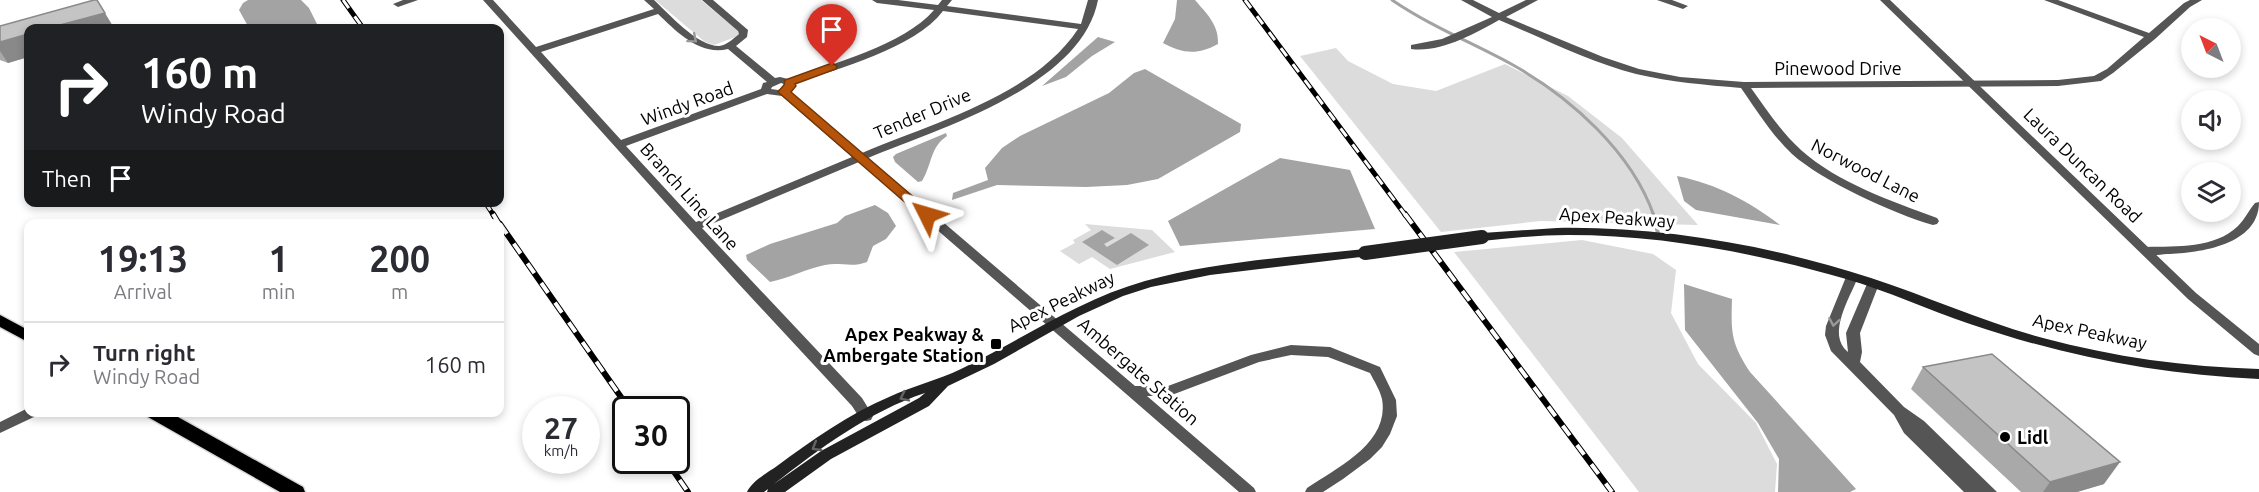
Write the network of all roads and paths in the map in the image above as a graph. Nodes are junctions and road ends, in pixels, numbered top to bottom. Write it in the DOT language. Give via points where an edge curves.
graph roads {
  1 [pos="413,0"];
  2 [pos="488,0"];
  3 [pos="649,0"];
  4 [pos="707,0"];
  5 [pos="878,0"];
  6 [pos="1093,0"];
  7 [pos="1466,0"];
  8 [pos="1533,0"];
  9 [pos="1662,0"];
  10 [pos="1885,0"];
  11 [pos="2049,0"];
  12 [pos="2197,0"];
  13 [pos="399,4"];
  14 [pos="945,4"];
  15 [pos="1683,6"];
  16 [pos="661,10"];
  17 [pos="1499,17"];
  18 [pos="1084,27"];
  19 [pos="2152,37"];
  20 [pos="730,46"];
  21 [pos="1414,47"];
  22 [pos="534,51"];
  23 [pos="1970,84"];
  24 [pos="1744,85"];
  25 [pos="770,86"];
  26 [pos="786,87"];
  27 [pos="619,145"];
  28 [pos="860,157"];
  29 [pos="2259,205"];
  30 [pos="1933,221"];
  31 [pos="695,227"];
  32 [pos="2146,251"];
  33 [pos="1852,277"];
  34 [pos="1874,284"];
  35 [pos="0,320"];
  36 [pos="1054,324"];
  37 [pos="24,335"];
  38 [pos="2259,351"];
  39 [pos="1852,363"];
  40 [pos="2259,374"];
  41 [pos="945,382"];
  42 [pos="1134,391"];
  43 [pos="1899,411"];
  44 [pos="24,416"];
  45 [pos="866,416"];
  46 [pos="163,417"];
  47 [pos="0,428"];
  48 [pos="296,492"];
  49 [pos="754,492"];
  50 [pos="774,492"];
  51 [pos="1249,492"];
  52 [pos="1312,492"];
  53 [pos="1973,492"];
  54 [pos="1990,492"];
  1 -- 13 [label="street"];
  2 -- 22 [label="street, Branch Line Lane"];
  3 -- 16 [label="street"];
  4 -- 20 [label="street" via="743,30 744,35"];
  5 -- 14 [label="street"];
  6 -- 18 [label="street, Tender Drive"];
  7 -- 17 [label="street, Pinewood Drive"];
  8 -- 17 [label="street"];
  9 -- 15 [label="street"];
  10 -- 23 [label="street, Laura Duncan Road"];
  11 -- 19 [label="street"];
  12 -- 19 [label="street, Pinewood Drive"];
  14 -- 18 [label="street"];
  14 -- 26 [label="street" via="926,25 899,40"];
  16 -- 20 [label="street, one-way" via="703,47"];
  16 -- 22 [label="street"];
  17 -- 21 [label="street" via="1434,46"];
  17 -- 24 [label="street, Pinewood Drive" via="1628,68 1680,80"];
  18 -- 28 [label="street, Tender Drive" via="1056,61 1017,88"];
  19 -- 23 [label="street, Pinewood Drive" via="2097,79 2058,84"];
  20 -- 25 [label="street"];
  22 -- 27 [label="street, Branch Line Lane"];
  23 -- 24 [label="street, Pinewood Drive"];
  23 -- 32 [label="street, Laura Duncan Road"];
  24 -- 30 [label="street, Norwood Lane" via="1789,145 1806,160"];
  25 -- 26 [label="street"];
  25 -- 27 [label="street, Windy Road"];
  26 -- 28 [label="street, Ambergate Station"];
  27 -- 31 [label="street, Branch Line Lane"];
  28 -- 31 [label="street, Tender Drive"];
  28 -- 36 [label="street, Ambergate Station"];
  29 -- 32 [label="street" via="2240,230 2215,244"];
  31 -- 45 [label="street, Branch Line Lane"];
  32 -- 38 [label="street, Laura Duncan Road"];
  33 -- 34 [label="main road, Apex Peakway"];
  33 -- 36 [label="main road, Apex Peakway, bridge" via="1751,251 1627,233 1552,231 1194,272 1119,294"];
  33 -- 39 [label="street, one-way" via="1835,316 1832,335 1838,351"];
  34 -- 39 [label="street" via="1852,333"];
  34 -- 40 [label="main road, Apex Peakway" via="1976,321 2067,348 2179,368"];
  35 -- 37 [label="main road"];
  36 -- 41 [label="main road, Apex Peakway"];
  36 -- 42 [label="street, Ambergate Station"];
  39 -- 43 [label="street"];
  41 -- 45 [label="main road, Apex Peakway, one-way" via="910,393"];
  41 -- 50 [label="main road, Apex Peakway" via="924,402 826,455"];
  42 -- 51 [label="street, Ambergate Station"];
  42 -- 52 [label="street" via="1181,388 1256,358 1291,350 1330,352 1375,370 1389,400 1387,425 1381,439"];
  43 -- 53 [label="street" via="1909,429"];
  43 -- 54 [label="street"];
  44 -- 47 [label="street"];
  45 -- 49 [label="main road, Apex Peakway, one-way" via="804,454"];
  46 -- 48 [label="main road"];
}
